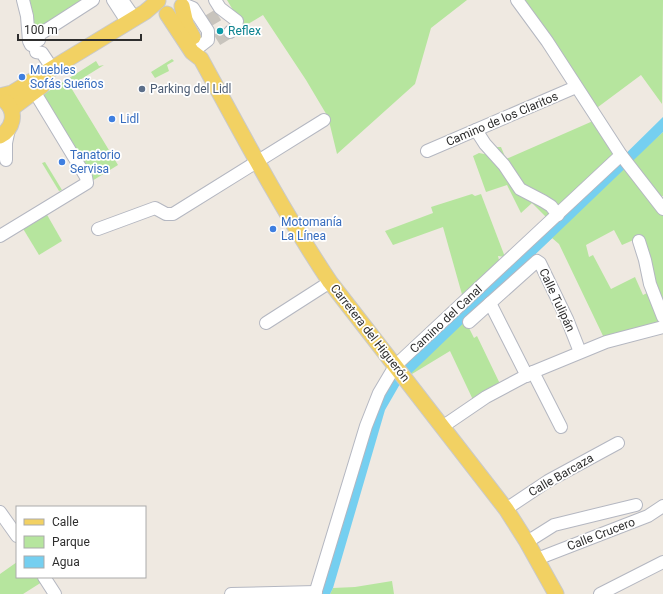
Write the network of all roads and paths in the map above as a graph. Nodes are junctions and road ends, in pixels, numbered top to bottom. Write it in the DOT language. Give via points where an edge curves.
graph roads {
  1 [pos="23,0"];
  2 [pos="93,0"];
  3 [pos="113,0"];
  4 [pos="122,0"];
  5 [pos="215,0"];
  6 [pos="517,0"];
  7 [pos="183,2"];
  8 [pos="161,7"];
  9 [pos="230,32"];
  10 [pos="206,46"];
  11 [pos="36,52"];
  12 [pos="52,68"];
  13 [pos="576,87"];
  14 [pos="34,91"];
  15 [pos="0,96"];
  16 [pos="12,109"];
  17 [pos="324,120"];
  18 [pos="476,130"];
  19 [pos="4,132"];
  20 [pos="427,151"];
  21 [pos="621,156"];
  22 [pos="6,160"];
  23 [pos="257,162"];
  24 [pos="663,208"];
  25 [pos="558,215"];
  26 [pos="98,230"];
  27 [pos="0,236"];
  28 [pos="639,241"];
  29 [pos="330,282"];
  30 [pos="490,303"];
  31 [pos="663,317"];
  32 [pos="469,322"];
  33 [pos="266,323"];
  34 [pos="663,327"];
  35 [pos="580,352"];
  36 [pos="395,366"];
  37 [pos="530,374"];
  38 [pos="442,427"];
  39 [pos="561,427"];
  40 [pos="618,443"];
  41 [pos="636,505"];
  42 [pos="663,506"];
  43 [pos="506,509"];
  44 [pos="0,512"];
  45 [pos="16,535"];
  46 [pos="527,542"];
  47 [pos="537,559"];
  48 [pos="663,562"];
  49 [pos="45,578"];
  50 [pos="316,593"];
  51 [pos="55,594"];
  52 [pos="231,594"];
  53 [pos="556,594"];
  54 [pos="600,594"];
  1 -- 2 [label="street" via="31,45 39,40 37,36"];
  3 -- 4 [label="street" via="124,17 130,13"];
  5 -- 9 [label="street" via="221,13 237,21 236,27"];
  6 -- 13 [label="street"];
  7 -- 8 [label="main road" via="174,14"];
  7 -- 10 [label="main road" via="186,24"];
  7 -- 10 [label="street" via="193,8 206,22"];
  8 -- 10 [label="main road" via="192,52"];
  8 -- 12 [label="main road" via="145,12"];
  8 -- 14 [label="main road"];
  10 -- 23 [label="main road, Carretera del Higuerón"];
  11 -- 12 [label="street" via="42,52"];
  12 -- 15 [label="main road" via="12,93"];
  13 -- 18 [label="street, Camino de los Claritos"];
  13 -- 21 [label="street"];
  14 -- 16 [label="main road"];
  14 -- 27 [label="street" via="86,177 87,183"];
  15 -- 16 [label="main road"];
  16 -- 19 [label="main road" via="13,116"];
  17 -- 23 [label="street"];
  18 -- 20 [label="street, Camino de los Claritos"];
  18 -- 25 [label="street" via="520,189 551,206"];
  19 -- 22 [label="street"];
  21 -- 24 [label="street"];
  21 -- 25 [label="street, Camino del Canal"];
  23 -- 26 [label="street" via="173,214 166,214 154,208"];
  23 -- 29 [label="main road, Carretera del Higuerón"];
  25 -- 36 [label="street, Camino del Canal"];
  28 -- 31 [label="street" via="650,284"];
  29 -- 33 [label="street"];
  29 -- 36 [label="main road, Carretera del Higuerón"];
  30 -- 32 [label="street"];
  30 -- 35 [label="street, Calle Tulipán" via="536,261 540,262"];
  30 -- 37 [label="street"];
  34 -- 35 [label="street" via="606,342"];
  35 -- 37 [label="street"];
  36 -- 38 [label="main road, Carretera del Higuerón"];
  36 -- 50 [label="street, Camino del Canal" via="379,393 366,426"];
  37 -- 38 [label="street" via="486,397"];
  37 -- 39 [label="street"];
  38 -- 43 [label="main road, Carretera del Higuerón"];
  40 -- 43 [label="street, Calle Barcaza" via="548,481"];
  41 -- 46 [label="street" via="554,525"];
  42 -- 47 [label="street, Calle Crucero" via="648,516"];
  43 -- 46 [label="main road, Carretera del Higuerón"];
  44 -- 45 [label="street"];
  46 -- 47 [label="main road, Carretera del Higuerón"];
  47 -- 53 [label="main road, Carretera del Higuerón"];
  48 -- 54 [label="street"];
  49 -- 51 [label="street"];
  50 -- 52 [label="street"];
}
